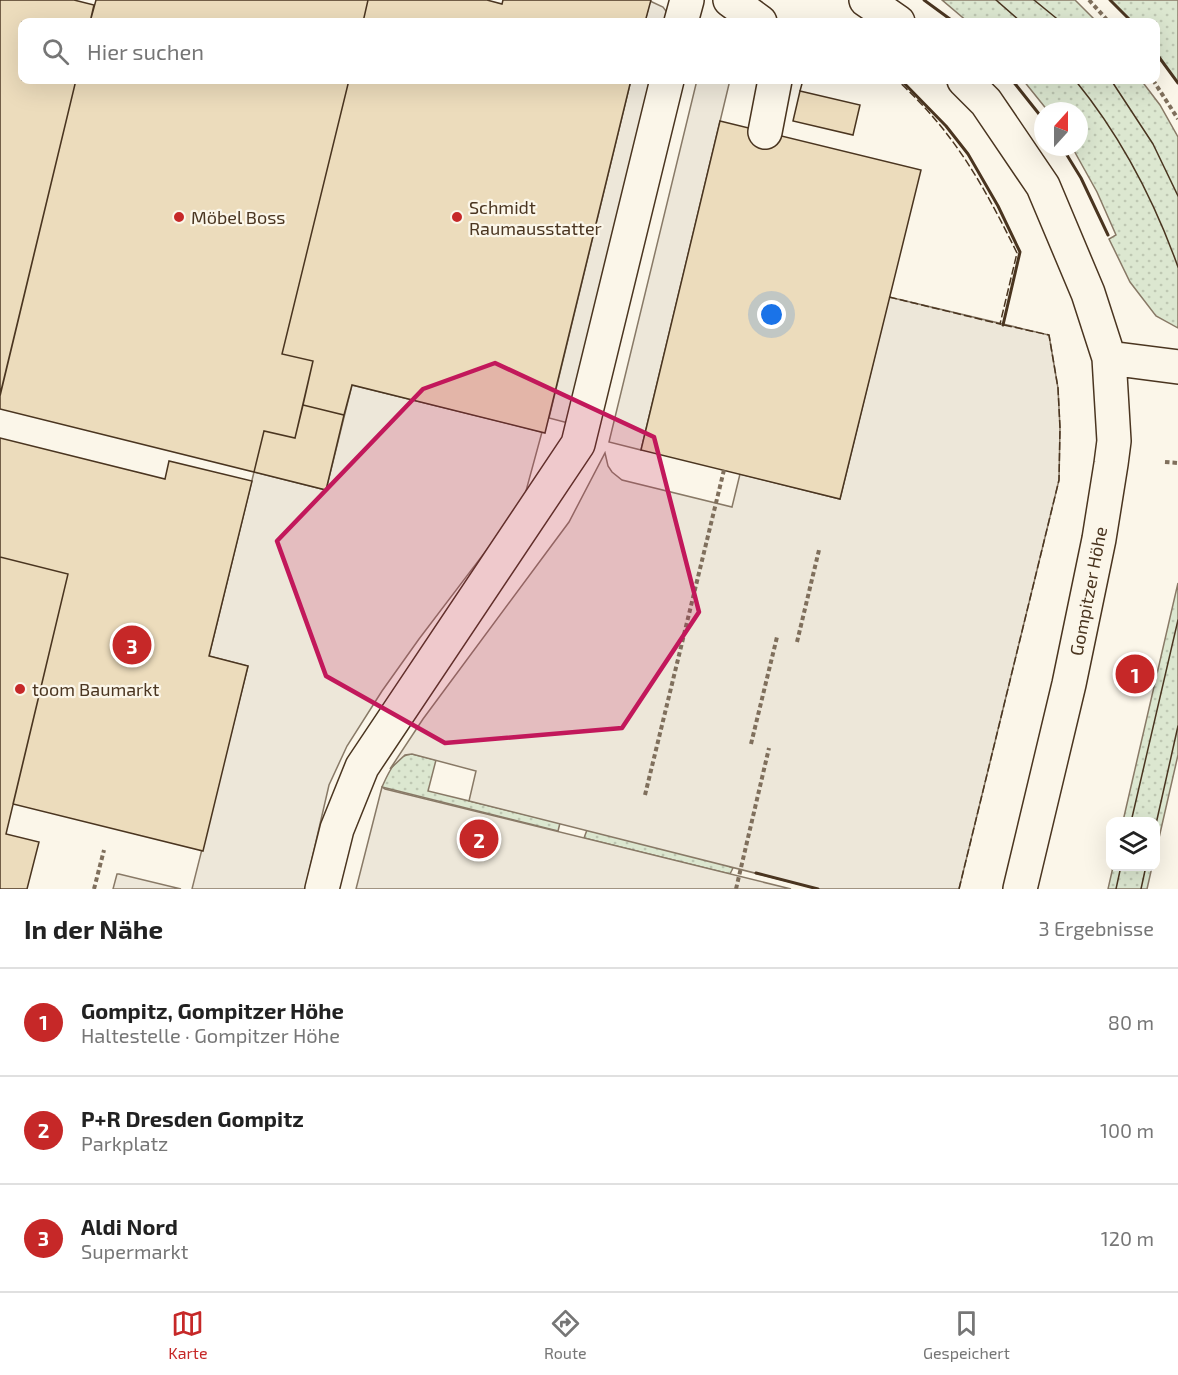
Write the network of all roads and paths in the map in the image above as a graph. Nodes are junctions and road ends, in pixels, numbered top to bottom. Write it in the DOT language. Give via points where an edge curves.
graph roads {
  1 [pos="687,0"];
  2 [pos="730,0"];
  3 [pos="866,0"];
  4 [pos="1089,0"];
  5 [pos="682,18"];
  6 [pos="755,18"];
  7 [pos="892,18"];
  8 [pos="1105,18"];
  9 [pos="667,84"];
  10 [pos="774,84"];
  11 [pos="968,84"];
  12 [pos="1156,84"];
  13 [pos="1178,119"];
  14 [pos="765,132"];
  15 [pos="1109,358"];
  16 [pos="1178,367"];
  17 [pos="1165,462"];
  18 [pos="1178,463"];
  19 [pos="724,470"];
  20 [pos="819,550"];
  21 [pos="777,637"];
  22 [pos="797,642"];
  23 [pos="751,744"];
  24 [pos="769,748"];
  25 [pos="645,795"];
  26 [pos="104,850"];
  27 [pos="94,889"];
  28 [pos="322,889"];
  29 [pos="735,889"];
  30 [pos="1020,889"];
  1 -- 5 [label="street"];
  2 -- 6 [label="street"];
  3 -- 7 [label="street"];
  4 -- 8 [label="path"];
  9 -- 28 [label="street" via="578,444 362,767 337,830"];
  10 -- 14 [label="street"];
  11 -- 15 [label="street, Gompitzer Höhe" via="987,102 1043,186 1088,293"];
  12 -- 13 [label="path"];
  15 -- 16 [label="street"];
  15 -- 30 [label="street, Gompitzer Höhe" via="1114,441 1099,538"];
  17 -- 18 [label="path"];
  19 -- 25 [label="path"];
  20 -- 22 [label="path"];
  21 -- 23 [label="path"];
  24 -- 29 [label="path"];
  26 -- 27 [label="path"];
}
